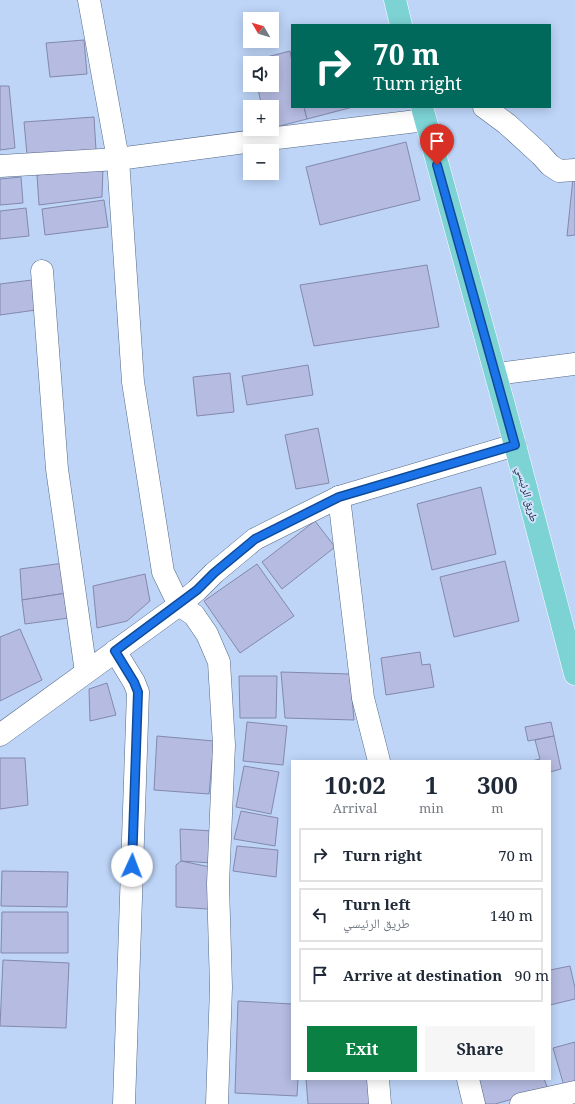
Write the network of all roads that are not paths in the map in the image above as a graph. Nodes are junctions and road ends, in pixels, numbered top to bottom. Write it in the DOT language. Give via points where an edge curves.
graph roads {
  1 [pos="89,0"];
  2 [pos="395,0"];
  3 [pos="402,24"];
  4 [pos="485,108"];
  5 [pos="423,113"];
  6 [pos="118,159"];
  7 [pos="0,166"];
  8 [pos="575,170"];
  9 [pos="42,271"];
  10 [pos="575,364"];
  11 [pos="496,374"];
  12 [pos="515,445"];
  13 [pos="339,497"];
  14 [pos="179,605"];
  15 [pos="115,651"];
  16 [pos="86,672"];
  17 [pos="575,674"];
  18 [pos="0,735"];
  19 [pos="379,760"];
  20 [pos="378,1080"];
  21 [pos="468,1080"];
  22 [pos="570,1096"];
  23 [pos="124,1104"];
  24 [pos="217,1104"];
  25 [pos="380,1104"];
  26 [pos="474,1104"];
  27 [pos="522,1104"];
  1 -- 6 [label="street"];
  2 -- 3 [label="main road"];
  4 -- 8 [label="street" via="559,171"];
  5 -- 6 [label="street" via="269,139"];
  5 -- 11 [label="main road, طريق الرئيسي"];
  6 -- 7 [label="street"];
  6 -- 14 [label="street" via="133,382 163,572"];
  9 -- 16 [label="street" via="57,469"];
  10 -- 11 [label="street"];
  11 -- 12 [label="main road, طريق الرئيسي"];
  12 -- 13 [label="street"];
  12 -- 17 [label="main road, طريق الرئيسي"];
  13 -- 14 [label="street" via="255,539"];
  13 -- 19 [label="street" via="363,698"];
  14 -- 15 [label="street"];
  14 -- 24 [label="street" via="194,615 207,634 220,670 224,745 218,884 221,987"];
  15 -- 16 [label="street"];
  15 -- 23 [label="street" via="138,692"];
  16 -- 18 [label="street"];
  20 -- 25 [label="street"];
  21 -- 26 [label="street"];
  22 -- 27 [label="street"];
}
